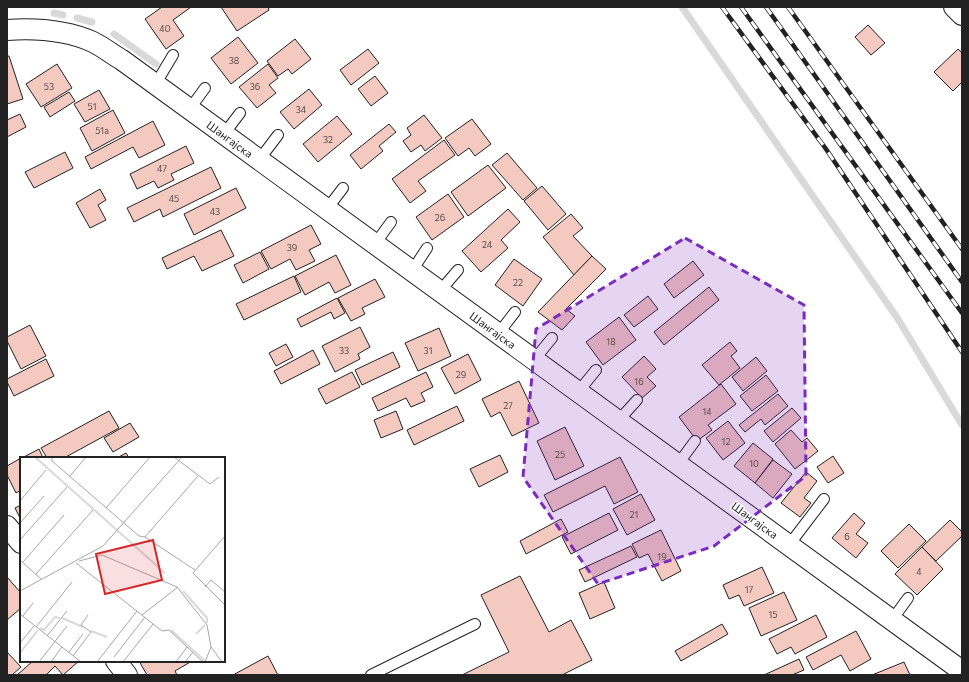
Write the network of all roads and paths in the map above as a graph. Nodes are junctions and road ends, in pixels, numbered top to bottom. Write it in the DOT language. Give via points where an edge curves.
graph roads {
  1 [pos="954,7"];
  2 [pos="962,15"];
  3 [pos="7,30"];
  4 [pos="173,55"];
  5 [pos="155,85"];
  6 [pos="205,88"];
  7 [pos="189,110"];
  8 [pos="240,113"];
  9 [pos="224,134"];
  10 [pos="278,135"];
  11 [pos="259,160"];
  12 [pos="343,188"];
  13 [pos="327,209"];
  14 [pos="391,222"];
  15 [pos="375,244"];
  16 [pos="427,248"];
  17 [pos="458,270"];
  18 [pos="412,271"];
  19 [pos="440,291"];
  20 [pos="515,312"];
  21 [pos="498,334"];
  22 [pos="552,338"];
  23 [pos="534,360"];
  24 [pos="596,370"];
  25 [pos="578,392"];
  26 [pos="637,400"];
  27 [pos="618,421"];
  28 [pos="695,441"];
  29 [pos="678,464"];
  30 [pos="824,499"];
  31 [pos="7,526"];
  32 [pos="20,542"];
  33 [pos="789,545"];
  34 [pos="908,598"];
  35 [pos="892,620"];
  36 [pos="475,624"];
  37 [pos="117,662"];
  38 [pos="962,671"];
  39 [pos="127,675"];
  40 [pos="371,675"];
  1 -- 2 [label="street"];
  3 -- 5 [label="street, Шангајска" via="38,29 78,36 108,51"];
  4 -- 5 [label="lane"];
  5 -- 7 [label="street, Шангајска"];
  6 -- 7 [label="lane"];
  7 -- 9 [label="street, Шангајска"];
  8 -- 9 [label="lane"];
  9 -- 11 [label="street, Шангајска"];
  10 -- 11 [label="lane"];
  11 -- 13 [label="street, Шангајска"];
  12 -- 13 [label="lane"];
  13 -- 15 [label="street, Шангајска"];
  14 -- 15 [label="lane"];
  15 -- 18 [label="street, Шангајска"];
  16 -- 18 [label="lane"];
  17 -- 19 [label="lane"];
  18 -- 19 [label="street, Шангајска"];
  19 -- 21 [label="street, Шангајска"];
  20 -- 21 [label="lane"];
  21 -- 23 [label="street, Шангајска"];
  22 -- 23 [label="lane"];
  23 -- 25 [label="street, Шангајска"];
  24 -- 25 [label="lane"];
  25 -- 27 [label="street, Шангајска"];
  26 -- 27 [label="lane"];
  27 -- 29 [label="street, Шангајска"];
  28 -- 29 [label="lane"];
  29 -- 33 [label="street, Шангајска"];
  30 -- 33 [label="lane"];
  31 -- 32 [label="street"];
  33 -- 35 [label="street, Шангајска"];
  34 -- 35 [label="lane"];
  35 -- 38 [label="street, Шангајска"];
  36 -- 40 [label="lane"];
  37 -- 39 [label="street"];
}
